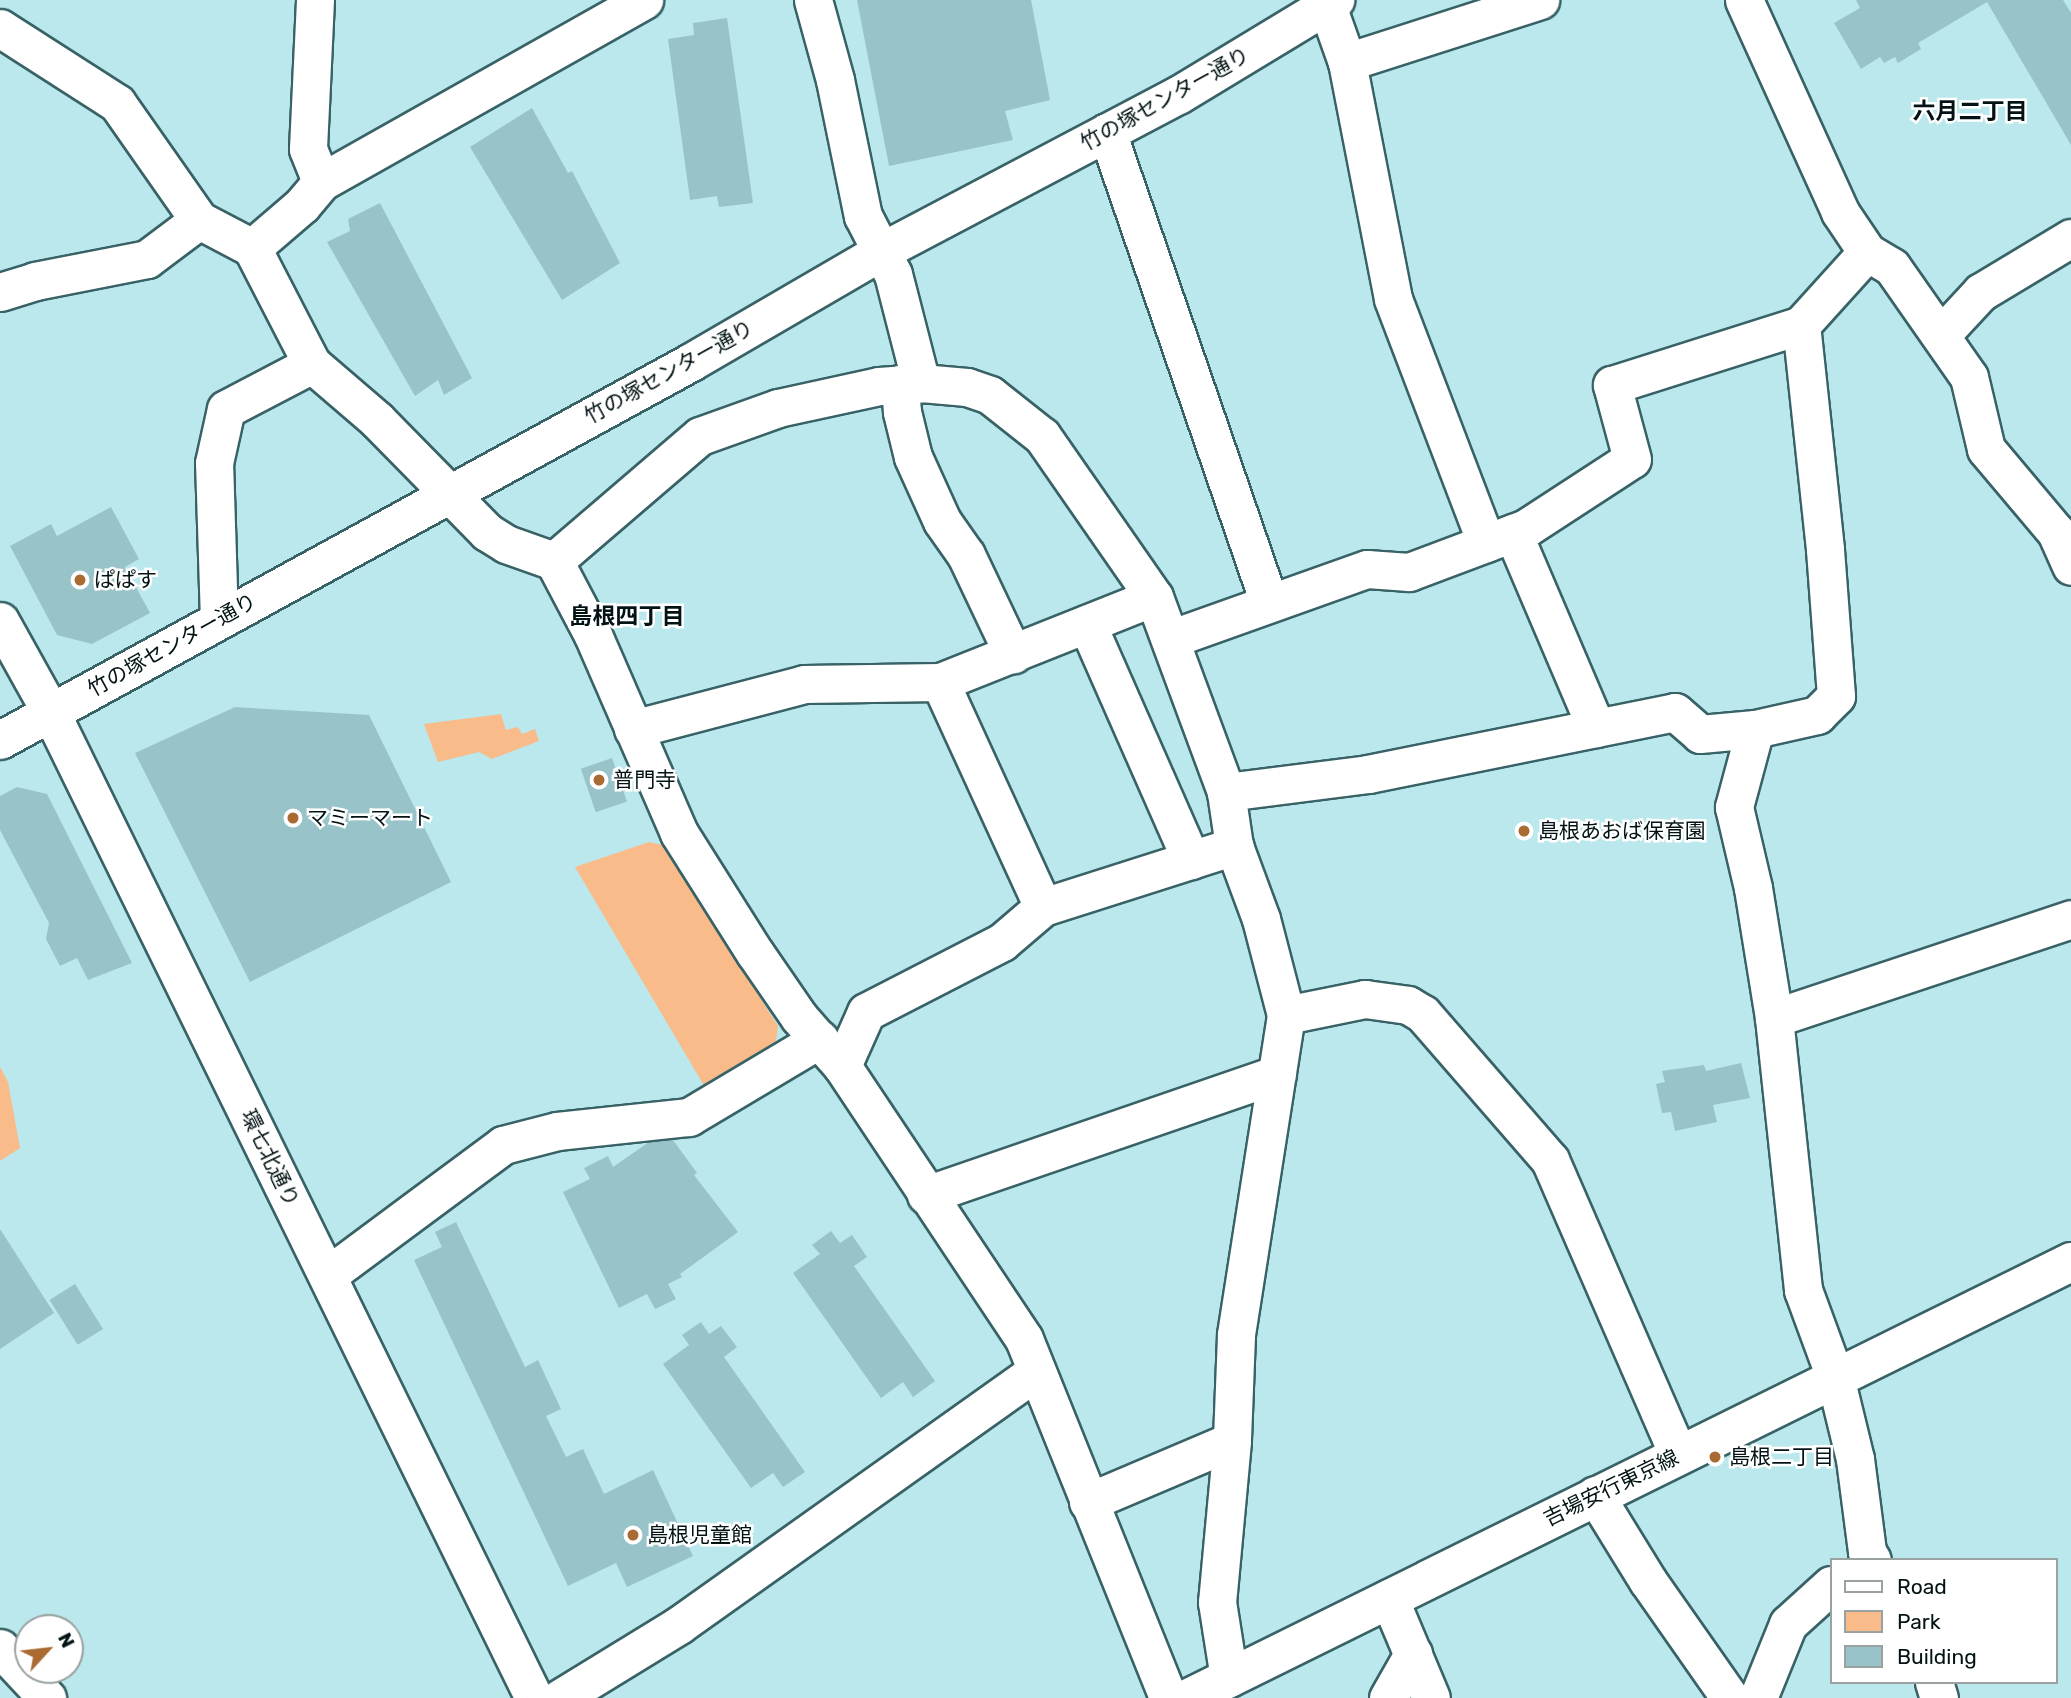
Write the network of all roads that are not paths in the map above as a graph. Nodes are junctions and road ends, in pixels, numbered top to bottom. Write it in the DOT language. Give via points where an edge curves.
graph roads {
  1 [pos="315,0"];
  2 [pos="644,0"];
  3 [pos="813,0"];
  4 [pos="1540,0"];
  5 [pos="1744,0"];
  6 [pos="1329,2"];
  7 [pos="0,28"];
  8 [pos="1347,62"];
  9 [pos="1107,132"];
  10 [pos="321,182"];
  11 [pos="199,220"];
  12 [pos="2071,238"];
  13 [pos="253,248"];
  14 [pos="880,252"];
  15 [pos="1867,252"];
  16 [pos="0,292"];
  17 [pos="1801,325"];
  18 [pos="1941,335"];
  19 [pos="312,364"];
  20 [pos="910,383"];
  21 [pos="447,493"];
  22 [pos="1500,538"];
  23 [pos="554,561"];
  24 [pos="2071,566"];
  25 [pos="1154,597"];
  26 [pos="1269,603"];
  27 [pos="219,620"];
  28 [pos="0,621"];
  29 [pos="1087,624"];
  30 [pos="1170,639"];
  31 [pos="1013,654"];
  32 [pos="940,682"];
  33 [pos="50,711"];
  34 [pos="1596,728"];
  35 [pos="633,729"];
  36 [pos="1755,729"];
  37 [pos="0,740"];
  38 [pos="1226,792"];
  39 [pos="1234,846"];
  40 [pos="1191,860"];
  41 [pos="1043,907"];
  42 [pos="2071,919"];
  43 [pos="1286,1015"];
  44 [pos="1774,1018"];
  45 [pos="831,1053"];
  46 [pos="1277,1074"];
  47 [pos="926,1195"];
  48 [pos="2071,1262"];
  49 [pos="328,1275"];
  50 [pos="1035,1372"];
  51 [pos="1835,1377"];
  52 [pos="1232,1441"];
  53 [pos="1678,1454"];
  54 [pos="1595,1495"];
  55 [pos="1088,1502"];
  56 [pos="1866,1557"];
  57 [pos="1829,1587"];
  58 [pos="1389,1598"];
  59 [pos="0,1648"];
  60 [pos="1413,1654"];
  61 [pos="1229,1678"];
  62 [pos="47,1698"];
  63 [pos="534,1698"];
  64 [pos="560,1698"];
  65 [pos="1168,1698"];
  66 [pos="1189,1698"];
  67 [pos="1388,1698"];
  68 [pos="1431,1698"];
  69 [pos="1730,1698"];
  70 [pos="1758,1698"];
  1 -- 10 [label="street" via="308,149"];
  2 -- 10 [label="street"];
  3 -- 14 [label="street" via="863,216"];
  4 -- 8 [label="street"];
  5 -- 15 [label="street" via="1840,212"];
  6 -- 8 [label="street"];
  6 -- 9 [label="street, 竹の塚センター通り" via="1178,95"];
  7 -- 11 [label="street" via="117,103"];
  8 -- 22 [label="street" via="1393,299"];
  9 -- 14 [label="street, 竹の塚センター通り"];
  9 -- 26 [label="street"];
  10 -- 13 [label="street"];
  11 -- 13 [label="street"];
  11 -- 16 [label="street" via="147,259"];
  12 -- 18 [label="street" via="1981,292"];
  13 -- 19 [label="street"];
  14 -- 20 [label="street" via="893,274"];
  14 -- 21 [label="street, 竹の塚センター通り" via="691,362"];
  15 -- 17 [label="street"];
  15 -- 18 [label="street" via="1892,267"];
  17 -- 22 [label="street" via="1612,385 1632,459 1525,528"];
  17 -- 36 [label="street" via="1836,696 1817,715"];
  18 -- 24 [label="street" via="1969,377 1986,449 2049,523"];
  19 -- 21 [label="street" via="377,421"];
  19 -- 27 [label="street" via="226,409 214,463"];
  20 -- 23 [label="street" via="778,408 700,436"];
  20 -- 25 [label="street" via="967,387 990,395 1042,436"];
  20 -- 31 [label="street" via="902,412 913,457"];
  21 -- 23 [label="street" via="487,532"];
  21 -- 27 [label="street, 竹の塚センター通り"];
  22 -- 26 [label="street" via="1409,572 1367,569"];
  22 -- 34 [label="street"];
  23 -- 35 [label="street" via="593,635"];
  25 -- 29 [label="street"];
  25 -- 30 [label="street"];
  26 -- 30 [label="street"];
  27 -- 33 [label="street, 竹の塚センター通り"];
  28 -- 33 [label="street, 環七北通り"];
  29 -- 31 [label="street"];
  29 -- 40 [label="street"];
  30 -- 38 [label="street"];
  31 -- 32 [label="street"];
  32 -- 35 [label="street" via="803,684"];
  32 -- 41 [label="street"];
  33 -- 37 [label="street, 竹の塚センター通り"];
  33 -- 49 [label="street, 環七北通り"];
  34 -- 36 [label="street" via="1675,712 1700,734"];
  34 -- 38 [label="street" via="1368,774"];
  35 -- 45 [label="street" via="679,833 792,1006"];
  36 -- 44 [label="street" via="1734,807 1753,888"];
  38 -- 39 [label="street"];
  39 -- 40 [label="street"];
  39 -- 43 [label="street" via="1261,919"];
  40 -- 41 [label="street"];
  41 -- 45 [label="street" via="1002,942 866,1012"];
  42 -- 44 [label="street"];
  43 -- 46 [label="street"];
  43 -- 53 [label="street" via="1364,999 1408,1005 1423,1014 1550,1160"];
  44 -- 51 [label="street" via="1803,1290"];
  45 -- 47 [label="street"];
  45 -- 49 [label="street" via="689,1117 558,1131 503,1145"];
  46 -- 47 [label="street"];
  46 -- 52 [label="street" via="1236,1335"];
  47 -- 50 [label="street" via="1024,1339"];
  48 -- 51 [label="main road, 吉場安行東京線"];
  49 -- 63 [label="street, 環七北通り"];
  50 -- 55 [label="street"];
  50 -- 64 [label="street" via="679,1625"];
  51 -- 53 [label="main road, 吉場安行東京線"];
  51 -- 56 [label="street" via="1855,1459"];
  52 -- 55 [label="street"];
  52 -- 61 [label="street" via="1217,1602"];
  53 -- 54 [label="main road, 吉場安行東京線"];
  54 -- 58 [label="main road, 吉場安行東京線"];
  54 -- 69 [label="street"];
  55 -- 65 [label="street"];
  57 -- 70 [label="street" via="1788,1625"];
  58 -- 60 [label="street"];
  58 -- 61 [label="main road, 吉場安行東京線"];
  59 -- 62 [label="street"];
  60 -- 67 [label="street"];
  60 -- 68 [label="street"];
  61 -- 66 [label="main road, 吉場安行東京線"];
}
